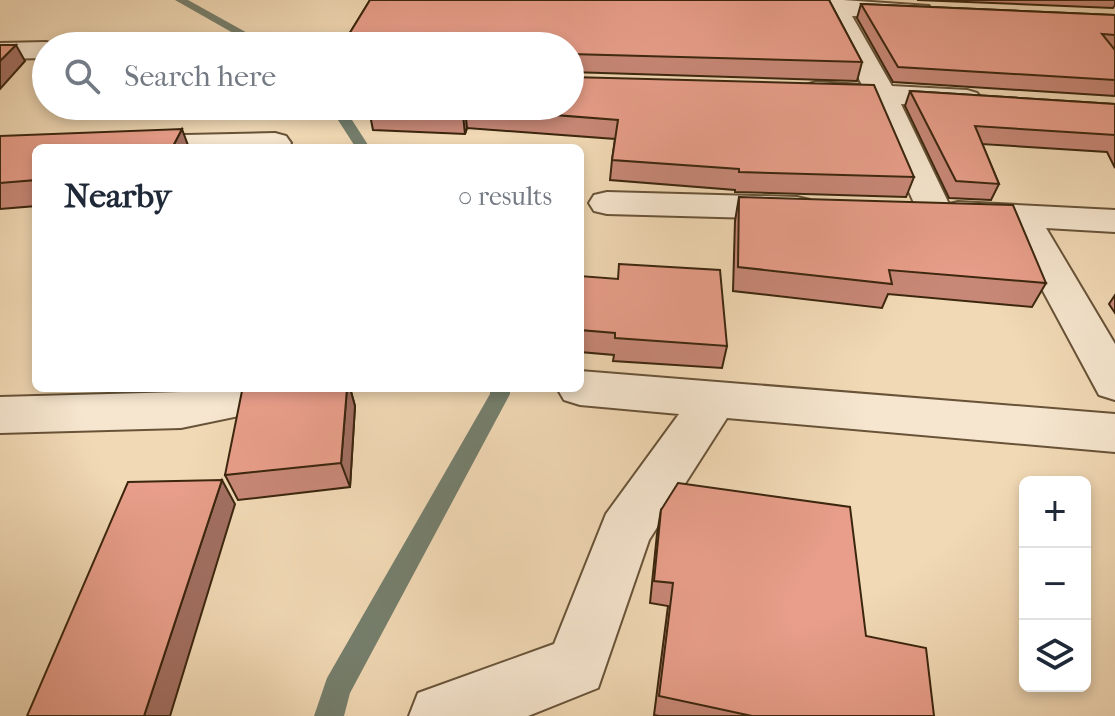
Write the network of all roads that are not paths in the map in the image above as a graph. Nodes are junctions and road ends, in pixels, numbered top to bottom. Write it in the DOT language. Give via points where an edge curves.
graph roads {
  1 [pos="833,4"];
  2 [pos="755,6"];
  3 [pos="943,12"];
  4 [pos="32,50"];
  5 [pos="0,51"];
  6 [pos="788,90"];
  7 [pos="881,93"];
  8 [pos="990,100"];
  9 [pos="275,143"];
  10 [pos="226,144"];
  11 [pos="607,203"];
  12 [pos="825,209"];
  13 [pos="1021,217"];
  14 [pos="1115,221"];
  15 [pos="1115,383"];
  16 [pos="584,388"];
  17 [pos="272,392"];
  18 [pos="715,399"];
  19 [pos="0,415"];
  20 [pos="1115,433"];
  21 [pos="441,716"];
  1 -- 2 [label="street"];
  1 -- 3 [label="street"];
  1 -- 7 [label="street"];
  4 -- 5 [label="street"];
  6 -- 7 [label="street"];
  7 -- 8 [label="street"];
  7 -- 13 [label="street" via="919,211"];
  9 -- 10 [label="street"];
  11 -- 12 [label="street"];
  13 -- 14 [label="street"];
  13 -- 15 [label="street"];
  16 -- 18 [label="street"];
  17 -- 19 [label="street" via="181,410"];
  18 -- 20 [label="street"];
  18 -- 21 [label="street" via="625,531 576,666"];
}
